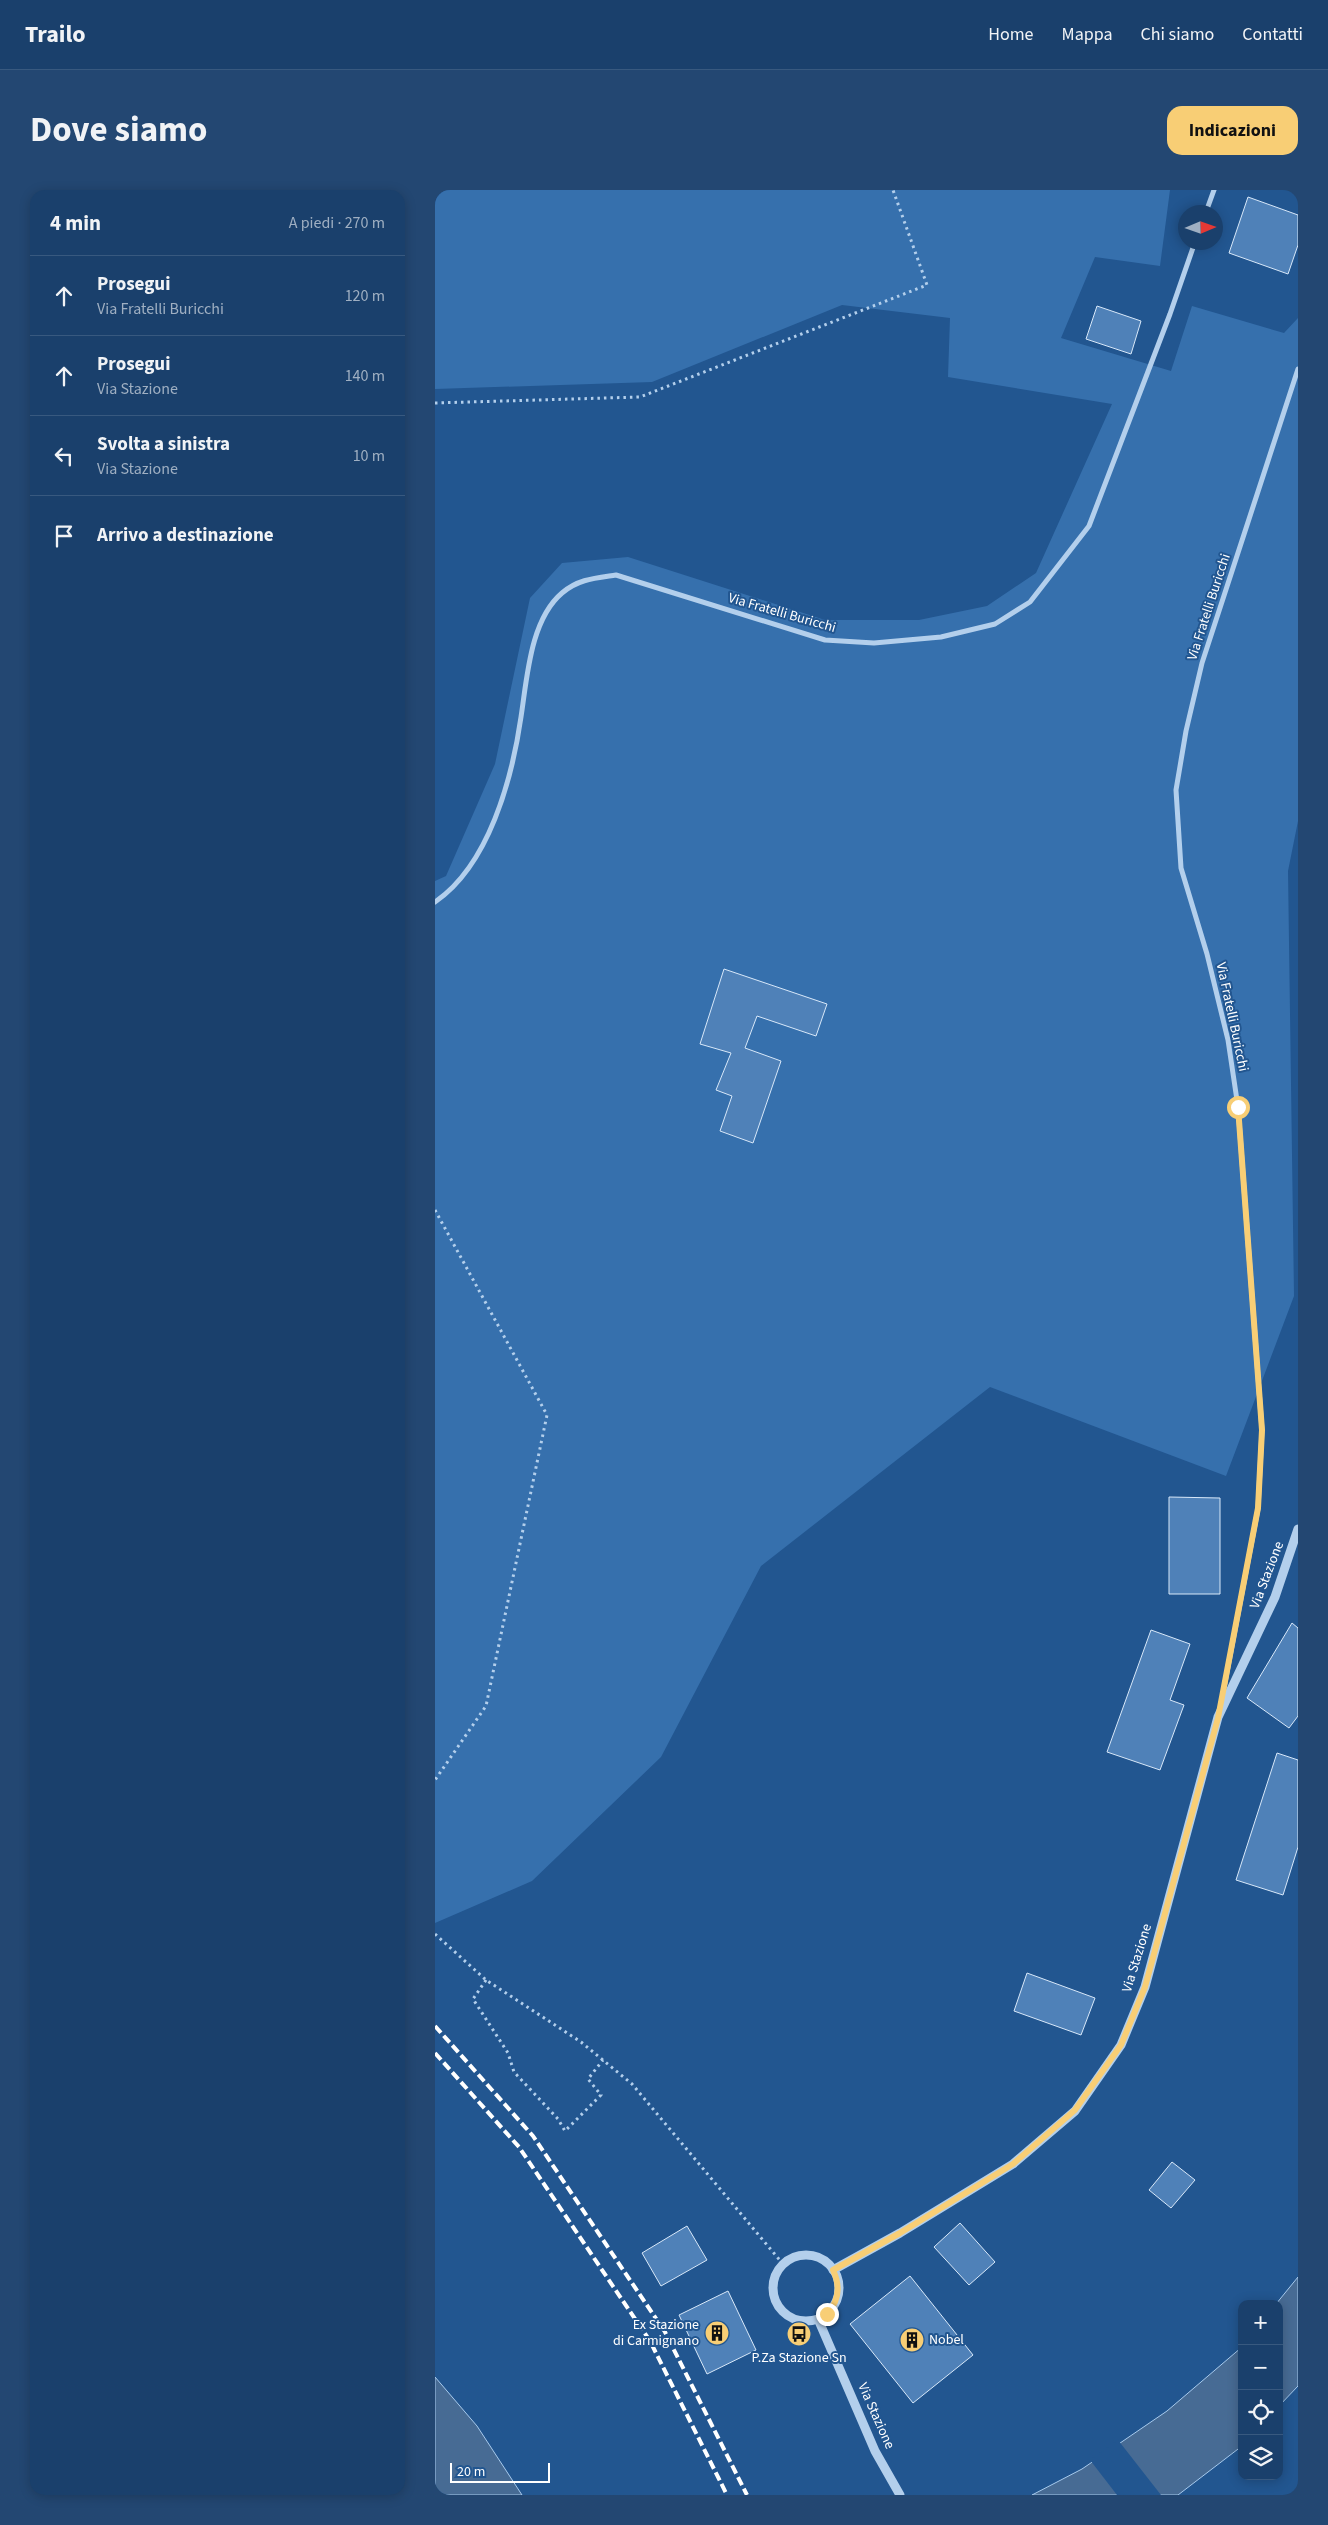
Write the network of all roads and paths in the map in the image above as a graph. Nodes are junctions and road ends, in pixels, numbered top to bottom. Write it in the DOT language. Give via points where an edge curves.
graph roads {
  1 [pos="893,190"];
  2 [pos="1214,190"];
  3 [pos="1209,205"];
  4 [pos="1192,250"];
  5 [pos="1298,369"];
  6 [pos="435,403"];
  7 [pos="435,902"];
  8 [pos="435,1210"];
  9 [pos="1298,1529"];
  10 [pos="1218,1718"];
  11 [pos="435,1780"];
  12 [pos="435,1934"];
  13 [pos="486,1980"];
  14 [pos="603,2060"];
  15 [pos="783,2264"];
  16 [pos="833,2270"];
  17 [pos="818,2319"];
  18 [pos="900,2495"];
  1 -- 6 [label="path" via="927,285 640,397"];
  2 -- 3 [label="street"];
  4 -- 7 [label="street, Via Fratelli Buricchi" via="1089,526 1030,602 995,624 941,637 874,643 825,640 616,575 583,580 561,593 545,616 529,658 508,782 483,846 451,891"];
  5 -- 10 [label="street, Via Fratelli Buricchi" via="1202,663 1186,731 1177,790 1181,868 1224,1021 1238,1107 1262,1430 1258,1508"];
  8 -- 11 [label="path" via="547,1415 486,1706"];
  9 -- 10 [label="street, Via Stazione" via="1275,1596"];
  10 -- 16 [label="street, Via Stazione" via="1145,1987 1121,2045 1075,2110 1013,2164"];
  12 -- 13 [label="path"];
  13 -- 14 [label="path"];
  13 -- 14 [label="path" via="473,1999 508,2053 514,2072 558,2119 565,2131 601,2095 588,2079"];
  14 -- 15 [label="path" via="632,2084"];
  15 -- 16 [label="street" via="800,2255 809,2255 819,2258"];
  15 -- 17 [label="street" via="773,2281 775,2302 798,2320"];
  16 -- 17 [label="street" via="838,2279 837,2298 827,2314"];
  17 -- 18 [label="street, Via Stazione" via="875,2451"];
}
